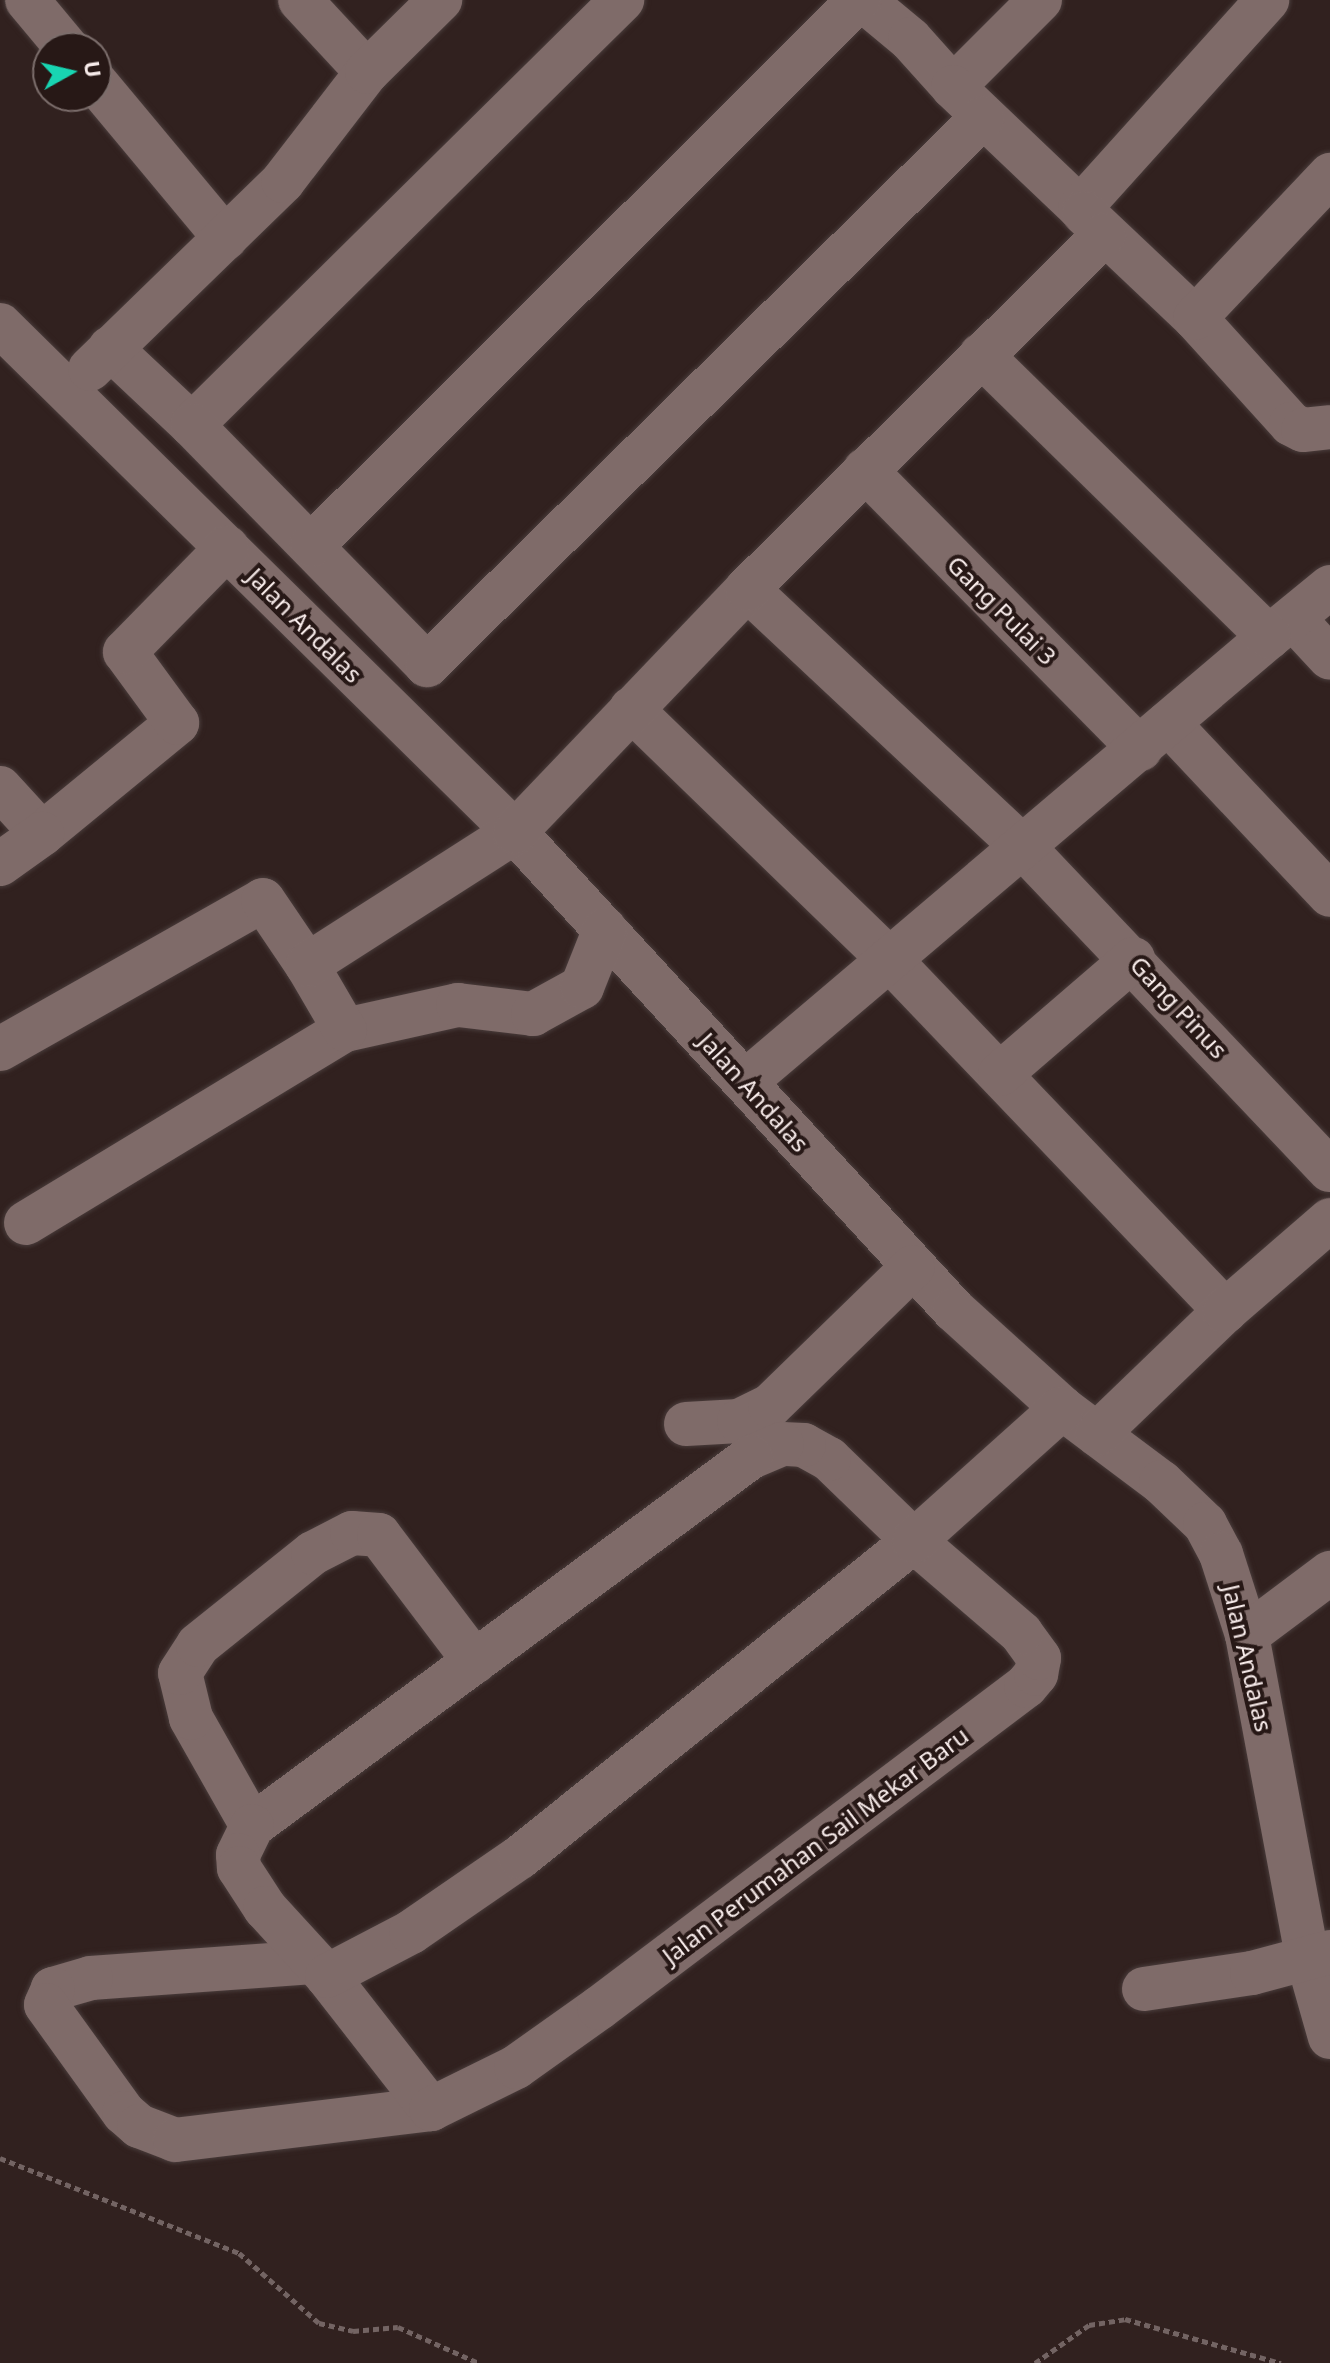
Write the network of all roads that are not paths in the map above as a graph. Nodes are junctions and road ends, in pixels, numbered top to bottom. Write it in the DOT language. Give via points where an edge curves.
graph roads {
  1 [pos="27,0"];
  2 [pos="300,0"];
  3 [pos="440,0"];
  4 [pos="622,0"];
  5 [pos="861,0"];
  6 [pos="1040,0"];
  7 [pos="1267,0"];
  8 [pos="54,32"];
  9 [pos="367,72"];
  10 [pos="112,102"];
  11 [pos="967,102"];
  12 [pos="1330,175"];
  13 [pos="1092,222"];
  14 [pos="225,238"];
  15 [pos="1195,318"];
  16 [pos="0,325"];
  17 [pos="110,348"];
  18 [pos="981,355"];
  19 [pos="68,389"];
  20 [pos="192,425"];
  21 [pos="1330,427"];
  22 [pos="865,470"];
  23 [pos="312,545"];
  24 [pos="227,548"];
  25 [pos="1330,587"];
  26 [pos="747,589"];
  27 [pos="1281,628"];
  28 [pos="1330,658"];
  29 [pos="427,665"];
  30 [pos="384,703"];
  31 [pos="631,709"];
  32 [pos="1154,736"];
  33 [pos="0,788"];
  34 [pos="515,832"];
  35 [pos="42,834"];
  36 [pos="1024,848"];
  37 [pos="0,864"];
  38 [pos="1330,895"];
  39 [pos="605,929"];
  40 [pos="889,959"];
  41 [pos="1133,959"];
  42 [pos="307,965"];
  43 [pos="345,1030"];
  44 [pos="0,1049"];
  45 [pos="1000,1074"];
  46 [pos="745,1082"];
  47 [pos="1330,1170"];
  48 [pos="1330,1220"];
  49 [pos="26,1223"];
  50 [pos="913,1267"];
  51 [pos="1225,1311"];
  52 [pos="1062,1408"];
  53 [pos="686,1424"];
  54 [pos="1097,1434"];
  55 [pos="914,1541"];
  56 [pos="1330,1573"];
  57 [pos="1247,1635"];
  58 [pos="475,1662"];
  59 [pos="252,1826"];
  60 [pos="1319,1956"];
  61 [pos="320,1969"];
  62 [pos="1144,1989"];
  63 [pos="1330,2037"];
  64 [pos="431,2109"];
  1 -- 8 [label="street"];
  2 -- 9 [label="street"];
  3 -- 9 [label="street"];
  4 -- 20 [label="street"];
  5 -- 11 [label="street" via="910,39"];
  5 -- 23 [label="street"];
  6 -- 11 [label="street"];
  7 -- 13 [label="street"];
  9 -- 14 [label="street" via="283,181"];
  10 -- 14 [label="street"];
  11 -- 13 [label="street"];
  11 -- 29 [label="street"];
  12 -- 15 [label="street"];
  13 -- 15 [label="street"];
  13 -- 18 [label="street"];
  14 -- 17 [label="street"];
  15 -- 21 [label="street" via="1291,424 1303,430"];
  16 -- 19 [label="street, Jalan Andalas"];
  17 -- 19 [label="street"];
  17 -- 20 [label="street"];
  18 -- 22 [label="street"];
  18 -- 27 [label="street"];
  19 -- 24 [label="street, Jalan Andalas"];
  20 -- 23 [label="street"];
  22 -- 26 [label="street"];
  22 -- 32 [label="street, Gang Pulai 3"];
  23 -- 29 [label="street"];
  24 -- 30 [label="street, Jalan Andalas"];
  24 -- 35 [label="street" via="125,652 177,723"];
  25 -- 27 [label="street"];
  26 -- 31 [label="street"];
  26 -- 36 [label="street, Gang Pinus"];
  27 -- 28 [label="street"];
  27 -- 32 [label="street"];
  29 -- 30 [label="street"];
  30 -- 34 [label="street, Jalan Andalas"];
  31 -- 34 [label="street"];
  31 -- 40 [label="street"];
  32 -- 36 [label="street"];
  32 -- 38 [label="street, Gang Pulai 3"];
  33 -- 35 [label="street"];
  34 -- 39 [label="street, Jalan Andalas"];
  34 -- 42 [label="street"];
  35 -- 37 [label="street"];
  36 -- 40 [label="street"];
  36 -- 41 [label="street, Gang Pinus"];
  39 -- 43 [label="street" via="582,987 533,1014 458,1005"];
  39 -- 46 [label="street, Jalan Andalas"];
  40 -- 45 [label="street"];
  40 -- 46 [label="street"];
  41 -- 45 [label="street"];
  41 -- 47 [label="street, Gang Pinus"];
  42 -- 43 [label="street"];
  42 -- 44 [label="street" via="263,900"];
  43 -- 49 [label="street"];
  45 -- 51 [label="street"];
  46 -- 50 [label="street, Jalan Andalas"];
  48 -- 51 [label="street"];
  50 -- 52 [label="street, Jalan Andalas"];
  50 -- 53 [label="street" via="770,1406 739,1421"];
  51 -- 54 [label="street"];
  52 -- 54 [label="street, Jalan Andalas"];
  52 -- 55 [label="street, Jalan Perumahan Sail Mekar Baru"];
  54 -- 57 [label="street, Jalan Andalas" via="1161,1482 1205,1524 1221,1554"];
  55 -- 58 [label="street, Jalan Perumahan Sail Mekar Baru" via="829,1459 804,1445 782,1444 751,1457"];
  55 -- 61 [label="street, Jalan Perumahan Sail Mekar Baru" via="520,1857 411,1932"];
  55 -- 64 [label="street, Jalan Perumahan Sail Mekar Baru" via="1031,1644 1039,1658 1032,1680 599,2008 516,2067"];
  56 -- 57 [label="street"];
  57 -- 60 [label="street, Jalan Andalas"];
  58 -- 59 [label="street, Jalan Perumahan Sail Mekar Baru"];
  58 -- 59 [label="street" via="379,1535 352,1533 313,1553 198,1645 180,1673 184,1705"];
  59 -- 61 [label="street" via="238,1855 242,1876"];
  60 -- 62 [label="street"];
  60 -- 63 [label="street, Jalan Andalas"];
  61 -- 64 [label="street"];
  61 -- 64 [label="street, Jalan Perumahan Sail Mekar Baru" via="91,1978 53,1989 46,2005 124,2113 139,2126 175,2140"];
}
